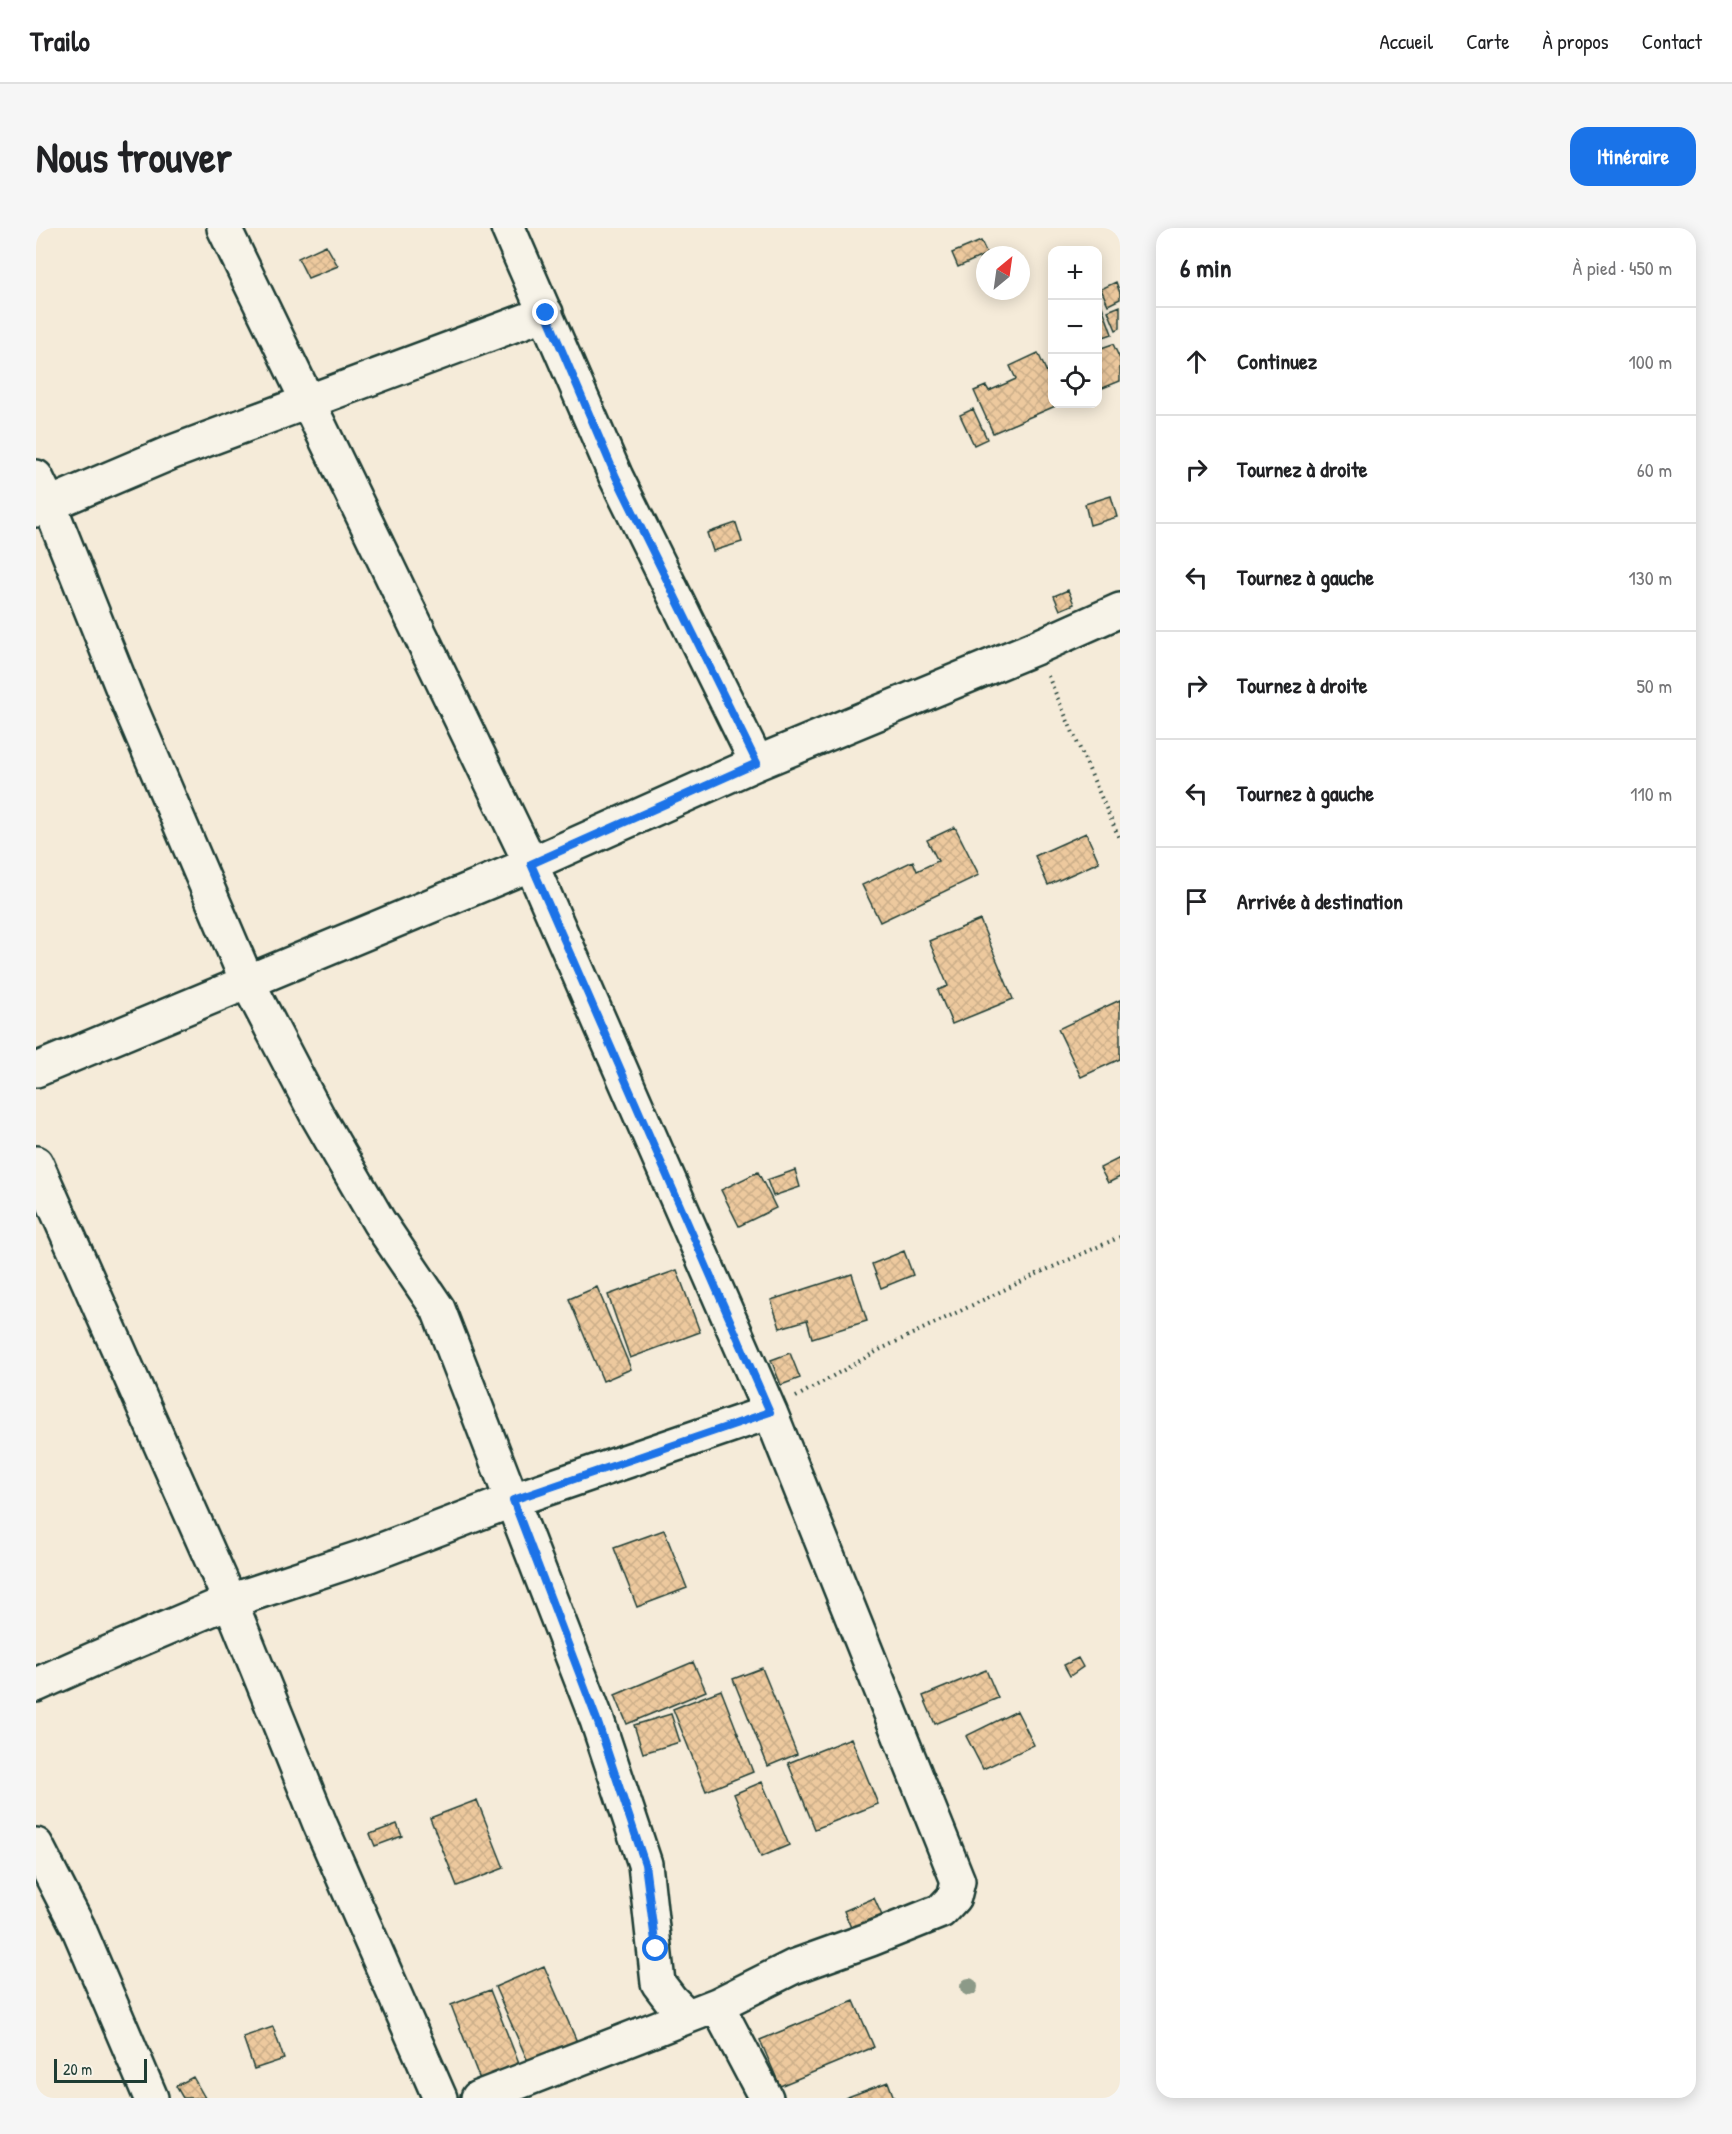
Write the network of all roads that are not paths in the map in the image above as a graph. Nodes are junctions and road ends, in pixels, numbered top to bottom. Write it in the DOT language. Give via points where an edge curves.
graph roads {
  1 [pos="224,228"];
  2 [pos="508,228"];
  3 [pos="546,313"];
  4 [pos="308,402"];
  5 [pos="40,497"];
  6 [pos="1120,610"];
  7 [pos="757,763"];
  8 [pos="531,864"];
  9 [pos="247,981"];
  10 [pos="36,1070"];
  11 [pos="36,1163"];
  12 [pos="770,1412"];
  13 [pos="513,1500"];
  14 [pos="230,1601"];
  15 [pos="36,1685"];
  16 [pos="36,1845"];
  17 [pos="717,2005"];
  18 [pos="687,2016"];
  19 [pos="151,2098"];
  20 [pos="440,2098"];
  21 [pos="478,2098"];
  22 [pos="766,2098"];
  1 -- 4 [label="street"];
  2 -- 3 [label="street"];
  3 -- 4 [label="street"];
  3 -- 7 [label="street" via="616,477"];
  4 -- 5 [label="street"];
  4 -- 8 [label="street"];
  5 -- 9 [label="street"];
  6 -- 7 [label="street"];
  7 -- 8 [label="street"];
  8 -- 9 [label="street"];
  8 -- 12 [label="street"];
  9 -- 10 [label="street"];
  9 -- 13 [label="street" via="379,1222 438,1309"];
  11 -- 14 [label="street"];
  12 -- 13 [label="street"];
  12 -- 17 [label="street" via="958,1881 954,1897 941,1911 793,1967"];
  13 -- 14 [label="street" via="369,1555"];
  13 -- 18 [label="street" via="597,1720 645,1864 658,1983"];
  14 -- 15 [label="street"];
  14 -- 20 [label="street" via="320,1824"];
  16 -- 19 [label="street" via="78,1927"];
  17 -- 18 [label="street"];
  17 -- 22 [label="street"];
  18 -- 21 [label="street"];
}
